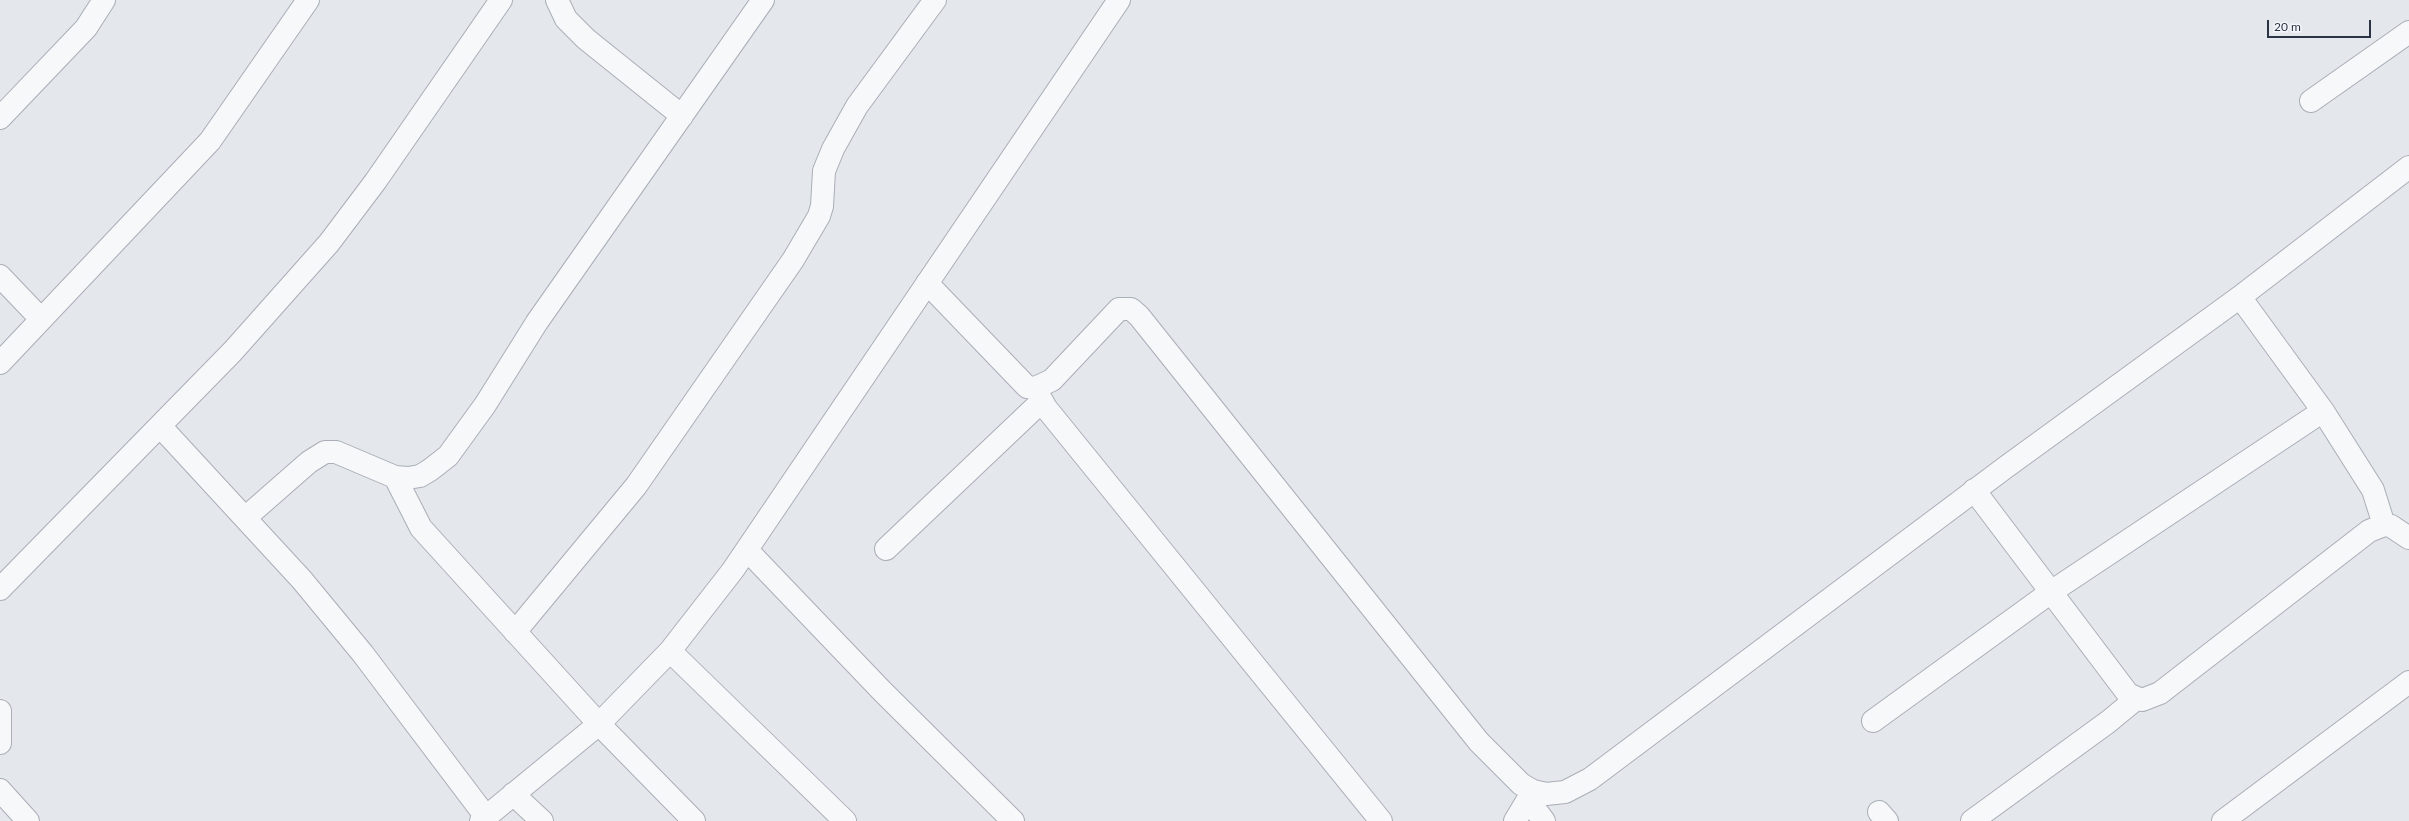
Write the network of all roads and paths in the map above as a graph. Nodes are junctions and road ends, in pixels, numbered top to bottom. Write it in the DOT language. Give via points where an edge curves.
graph roads {
  1 [pos="104,0"];
  2 [pos="308,0"];
  3 [pos="501,0"];
  4 [pos="557,0"];
  5 [pos="763,0"];
  6 [pos="935,0"];
  7 [pos="1119,0"];
  8 [pos="2409,32"];
  9 [pos="2311,101"];
  10 [pos="682,116"];
  11 [pos="0,118"];
  12 [pos="2409,167"];
  13 [pos="0,276"];
  14 [pos="927,283"];
  15 [pos="2240,298"];
  16 [pos="41,319"];
  17 [pos="0,363"];
  18 [pos="1039,395"];
  19 [pos="2323,411"];
  20 [pos="160,426"];
  21 [pos="395,477"];
  22 [pos="1974,490"];
  23 [pos="246,518"];
  24 [pos="2384,525"];
  25 [pos="2409,538"];
  26 [pos="886,549"];
  27 [pos="747,550"];
  28 [pos="0,589"];
  29 [pos="2051,592"];
  30 [pos="515,632"];
  31 [pos="670,651"];
  32 [pos="2409,682"];
  33 [pos="2136,699"];
  34 [pos="0,711"];
  35 [pos="1873,721"];
  36 [pos="599,724"];
  37 [pos="0,743"];
  38 [pos="0,790"];
  39 [pos="513,794"];
  40 [pos="1531,796"];
  41 [pos="483,819"];
  42 [pos="28,821"];
  43 [pos="542,821"];
  44 [pos="694,821"];
  45 [pos="845,821"];
  46 [pos="1013,821"];
  47 [pos="1381,821"];
  48 [pos="1515,821"];
  49 [pos="1544,821"];
  50 [pos="1972,821"];
  51 [pos="2222,821"];
  1 -- 11 [label="street" via="86,28"];
  2 -- 16 [label="street" via="210,141"];
  3 -- 20 [label="street" via="375,182 329,243 233,351"];
  4 -- 10 [label="street" via="566,19 586,39"];
  5 -- 10 [label="street"];
  6 -- 30 [label="street" via="857,106 833,149 824,171 819,216 793,260 636,486"];
  7 -- 14 [label="street"];
  8 -- 9 [label="street"];
  10 -- 21 [label="street" via="537,322 466,433 448,456 420,476"];
  12 -- 15 [label="street"];
  13 -- 16 [label="street"];
  14 -- 18 [label="street" via="1027,387"];
  14 -- 27 [label="street"];
  15 -- 19 [label="street"];
  15 -- 22 [label="street"];
  16 -- 17 [label="street"];
  18 -- 26 [label="street"];
  18 -- 40 [label="street" via="1116,311 1123,308 1131,309 1478,742"];
  18 -- 47 [label="street"];
  19 -- 24 [label="street" via="2373,490"];
  19 -- 29 [label="street"];
  20 -- 23 [label="street"];
  20 -- 28 [label="street"];
  21 -- 23 [label="street" via="336,452 325,452 309,462"];
  21 -- 30 [label="street" via="421,528"];
  22 -- 29 [label="street"];
  22 -- 40 [label="street" via="1590,779 1565,792"];
  23 -- 41 [label="street" via="302,580 363,654"];
  24 -- 25 [label="street" via="2397,529"];
  24 -- 33 [label="street" via="2369,531 2160,693 2147,700"];
  27 -- 31 [label="street"];
  27 -- 46 [label="street" via="882,691"];
  29 -- 33 [label="street" via="2128,694"];
  29 -- 35 [label="street"];
  30 -- 36 [label="street"];
  31 -- 36 [label="street"];
  31 -- 45 [label="street"];
  32 -- 51 [label="street"];
  33 -- 50 [label="street"];
  34 -- 37 [label="street"];
  36 -- 39 [label="street"];
  36 -- 44 [label="street"];
  38 -- 42 [label="street"];
  39 -- 41 [label="street"];
  39 -- 43 [label="street"];
  40 -- 48 [label="street"];
  40 -- 49 [label="street"];
}
